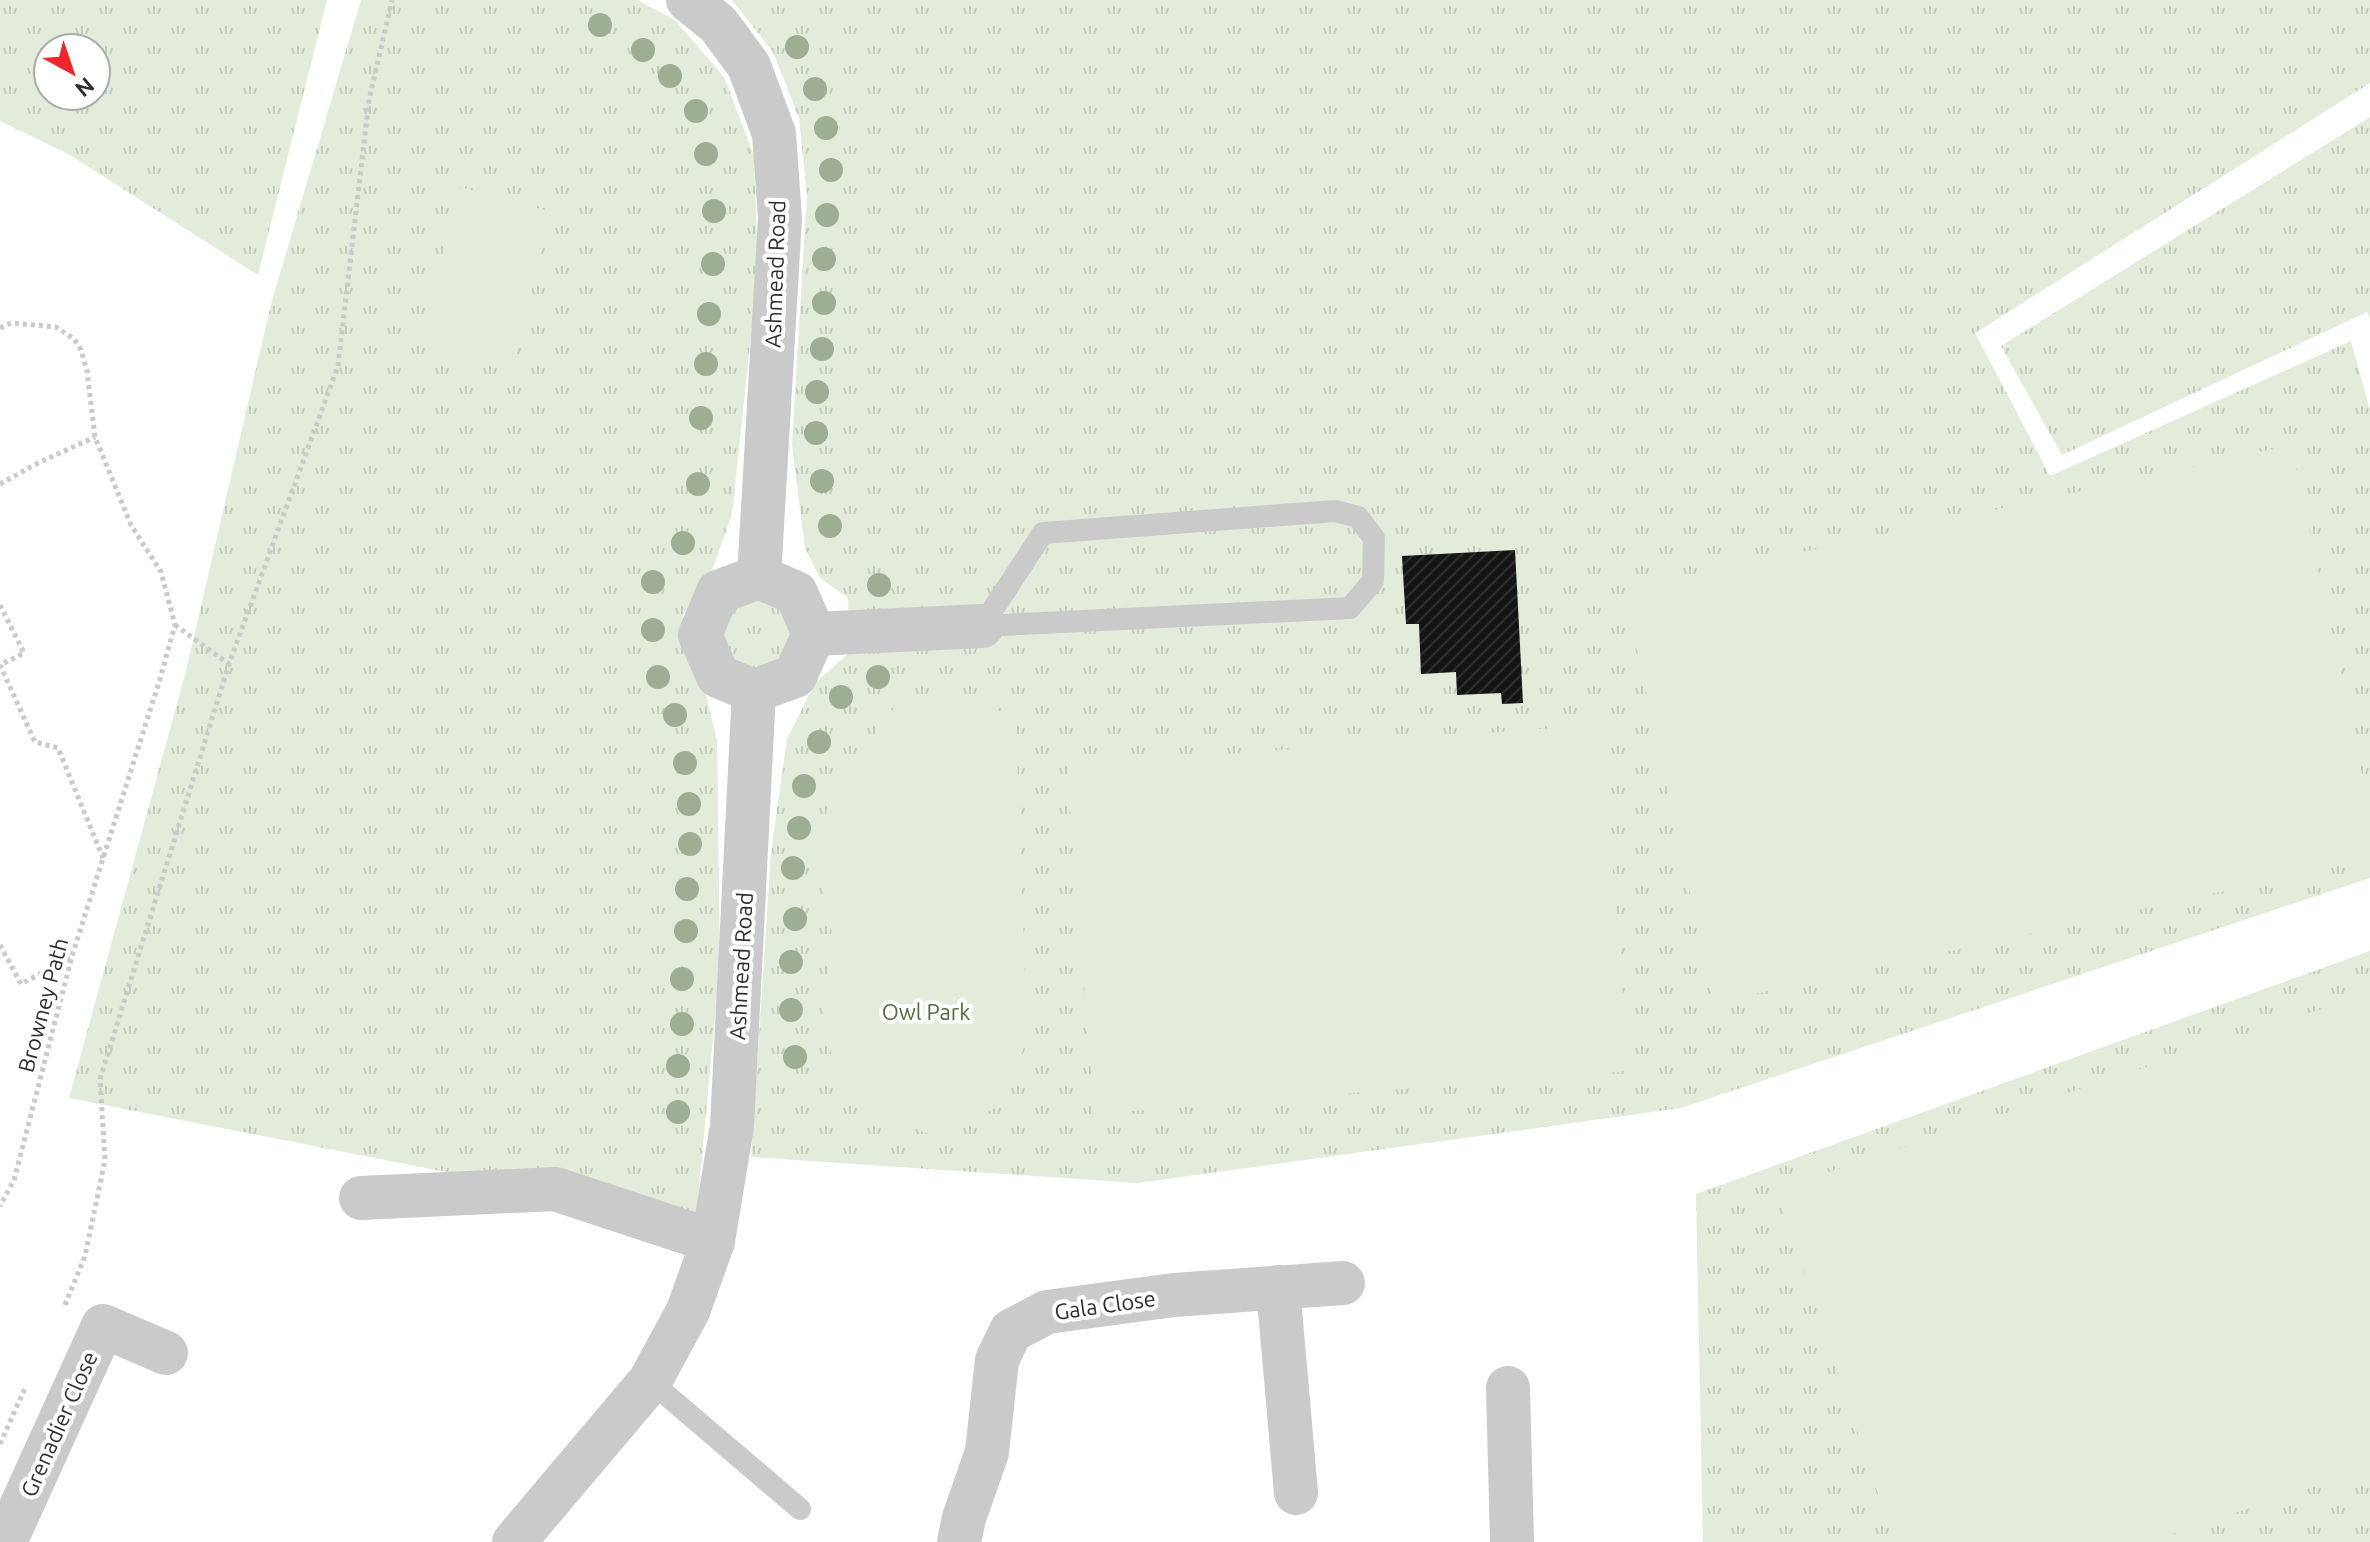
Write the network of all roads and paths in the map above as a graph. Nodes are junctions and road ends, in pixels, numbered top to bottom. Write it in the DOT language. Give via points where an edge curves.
graph roads {
  1 [pos="392,0"];
  2 [pos="688,0"];
  3 [pos="0,328"];
  4 [pos="95,437"];
  5 [pos="0,484"];
  6 [pos="759,577"];
  7 [pos="0,605"];
  8 [pos="175,625"];
  9 [pos="982,626"];
  10 [pos="814,634"];
  11 [pos="229,664"];
  12 [pos="754,691"];
  13 [pos="103,858"];
  14 [pos="0,945"];
  15 [pos="72,956"];
  16 [pos="361,1198"];
  17 [pos="0,1206"];
  18 [pos="713,1241"];
  19 [pos="1343,1283"];
  20 [pos="1278,1287"];
  21 [pos="64,1306"];
  22 [pos="166,1353"];
  23 [pos="29,1380"];
  24 [pos="650,1381"];
  25 [pos="1508,1388"];
  26 [pos="0,1444"];
  27 [pos="1296,1493"];
  28 [pos="800,1509"];
  29 [pos="5,1542"];
  30 [pos="514,1542"];
  31 [pos="959,1542"];
  32 [pos="1512,1542"];
  1 -- 11 [label="path" via="369,100 338,366"];
  2 -- 6 [label="street, Ashmead Road" via="718,24 749,66 774,134 780,218"];
  3 -- 4 [label="path" via="11,323 56,327 74,339 87,371"];
  4 -- 5 [label="path"];
  4 -- 8 [label="path" via="131,525 161,572"];
  6 -- 10 [label="street" via="796,593"];
  6 -- 12 [label="street" via="718,592 700,635 718,676"];
  7 -- 13 [label="path" via="24,653 0,665 35,742 58,748"];
  8 -- 11 [label="path"];
  8 -- 13 [label="path, Browney Path"];
  9 -- 9 [label="lane" via="1043,533 1335,511 1358,517 1374,538 1373,581 1350,608"];
  9 -- 10 [label="street"];
  10 -- 12 [label="street" via="795,676"];
  11 -- 21 [label="path" via="100,1079 105,1160 85,1256"];
  12 -- 18 [label="street, Ashmead Road" via="732,1126"];
  13 -- 15 [label="path, Browney Path"];
  14 -- 15 [label="path" via="21,984"];
  15 -- 17 [label="path, Browney Path" via="14,1180"];
  16 -- 18 [label="street" via="555,1189"];
  18 -- 24 [label="street, Ashmead Road" via="688,1311"];
  19 -- 20 [label="street, Gala Close"];
  20 -- 27 [label="street"];
  20 -- 31 [label="street, Gala Close" via="1047,1312 1011,1331 997,1360 987,1452"];
  22 -- 29 [label="street, Grenadier Close" via="103,1326"];
  23 -- 26 [label="path"];
  24 -- 28 [label="lane"];
  24 -- 30 [label="street, Ashmead Road"];
  25 -- 32 [label="street"];
}
